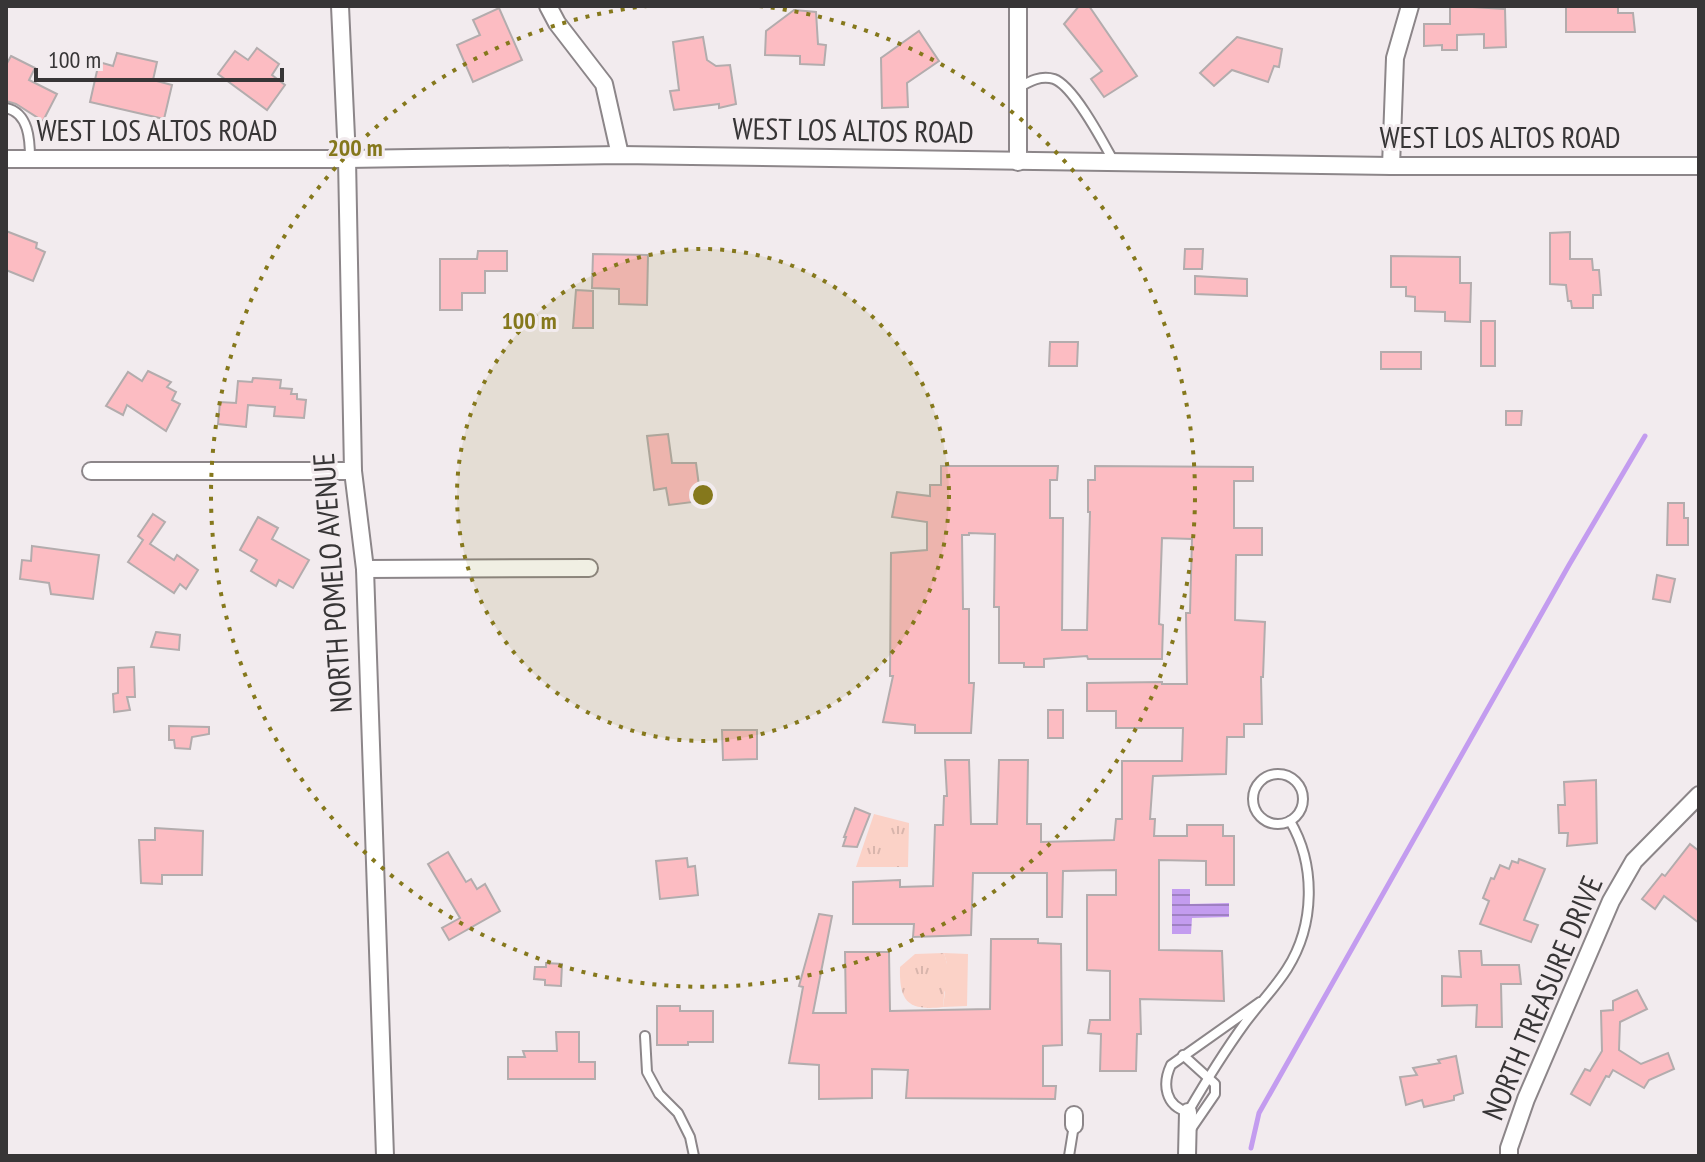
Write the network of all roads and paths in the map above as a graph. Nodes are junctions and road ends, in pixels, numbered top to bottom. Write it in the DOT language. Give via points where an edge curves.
graph roads {
  1 [pos="340,6"];
  2 [pos="548,6"];
  3 [pos="1018,6"];
  4 [pos="1410,6"];
  5 [pos="1018,88"];
  6 [pos="6,108"];
  7 [pos="620,155"];
  8 [pos="6,159"];
  9 [pos="30,159"];
  10 [pos="347,159"];
  11 [pos="1018,162"];
  12 [pos="1115,163"];
  13 [pos="1391,166"];
  14 [pos="1699,166"];
  15 [pos="91,471"];
  16 [pos="353,471"];
  17 [pos="589,568"];
  18 [pos="365,569"];
  19 [pos="1699,795"];
  20 [pos="1290,821"];
  21 [pos="1260,1002"];
  22 [pos="645,1036"];
  23 [pos="1183,1055"];
  24 [pos="1208,1077"];
  25 [pos="1188,1112"];
  26 [pos="1074,1120"];
  27 [pos="1187,1133"];
  28 [pos="385,1156"];
  29 [pos="694,1156"];
  30 [pos="1069,1156"];
  31 [pos="1187,1156"];
  32 [pos="1509,1156"];
  1 -- 10 [label="street, NORTH POMELO AVENUE"];
  2 -- 7 [label="street" via="604,84"];
  3 -- 5 [label="street"];
  4 -- 13 [label="street" via="1395,58"];
  5 -- 11 [label="street"];
  5 -- 12 [label="lane" via="1037,78 1056,79 1095,126"];
  6 -- 9 [label="lane" via="29,131"];
  7 -- 10 [label="street, WEST LOS ALTOS ROAD"];
  7 -- 11 [label="street, WEST LOS ALTOS ROAD"];
  8 -- 9 [label="street, WEST LOS ALTOS ROAD"];
  9 -- 10 [label="street, WEST LOS ALTOS ROAD"];
  10 -- 16 [label="street, NORTH POMELO AVENUE"];
  11 -- 12 [label="street, WEST LOS ALTOS ROAD"];
  12 -- 13 [label="street, WEST LOS ALTOS ROAD"];
  13 -- 14 [label="street, WEST LOS ALTOS ROAD"];
  15 -- 16 [label="street"];
  16 -- 18 [label="street, NORTH POMELO AVENUE"];
  17 -- 18 [label="street"];
  18 -- 28 [label="street, NORTH POMELO AVENUE"];
  19 -- 32 [label="street, NORTH TREASURE DRIVE" via="1634,861 1611,901 1526,1099"];
  20 -- 20 [label="lane" via="1303,801 1299,786 1279,774 1263,779 1254,792 1255,809 1266,821"];
  20 -- 21 [label="lane" via="1299,835 1309,878 1305,923 1289,965"];
  21 -- 23 [label="lane"];
  21 -- 24 [label="lane"];
  22 -- 29 [label="lane" via="647,1072 678,1113"];
  23 -- 24 [label="lane"];
  23 -- 25 [label="lane" via="1168,1071 1166,1086 1175,1107"];
  24 -- 25 [label="lane"];
  24 -- 27 [label="lane" via="1215,1094"];
  25 -- 27 [label="street"];
  26 -- 30 [label="lane"];
  27 -- 31 [label="street"];
}
